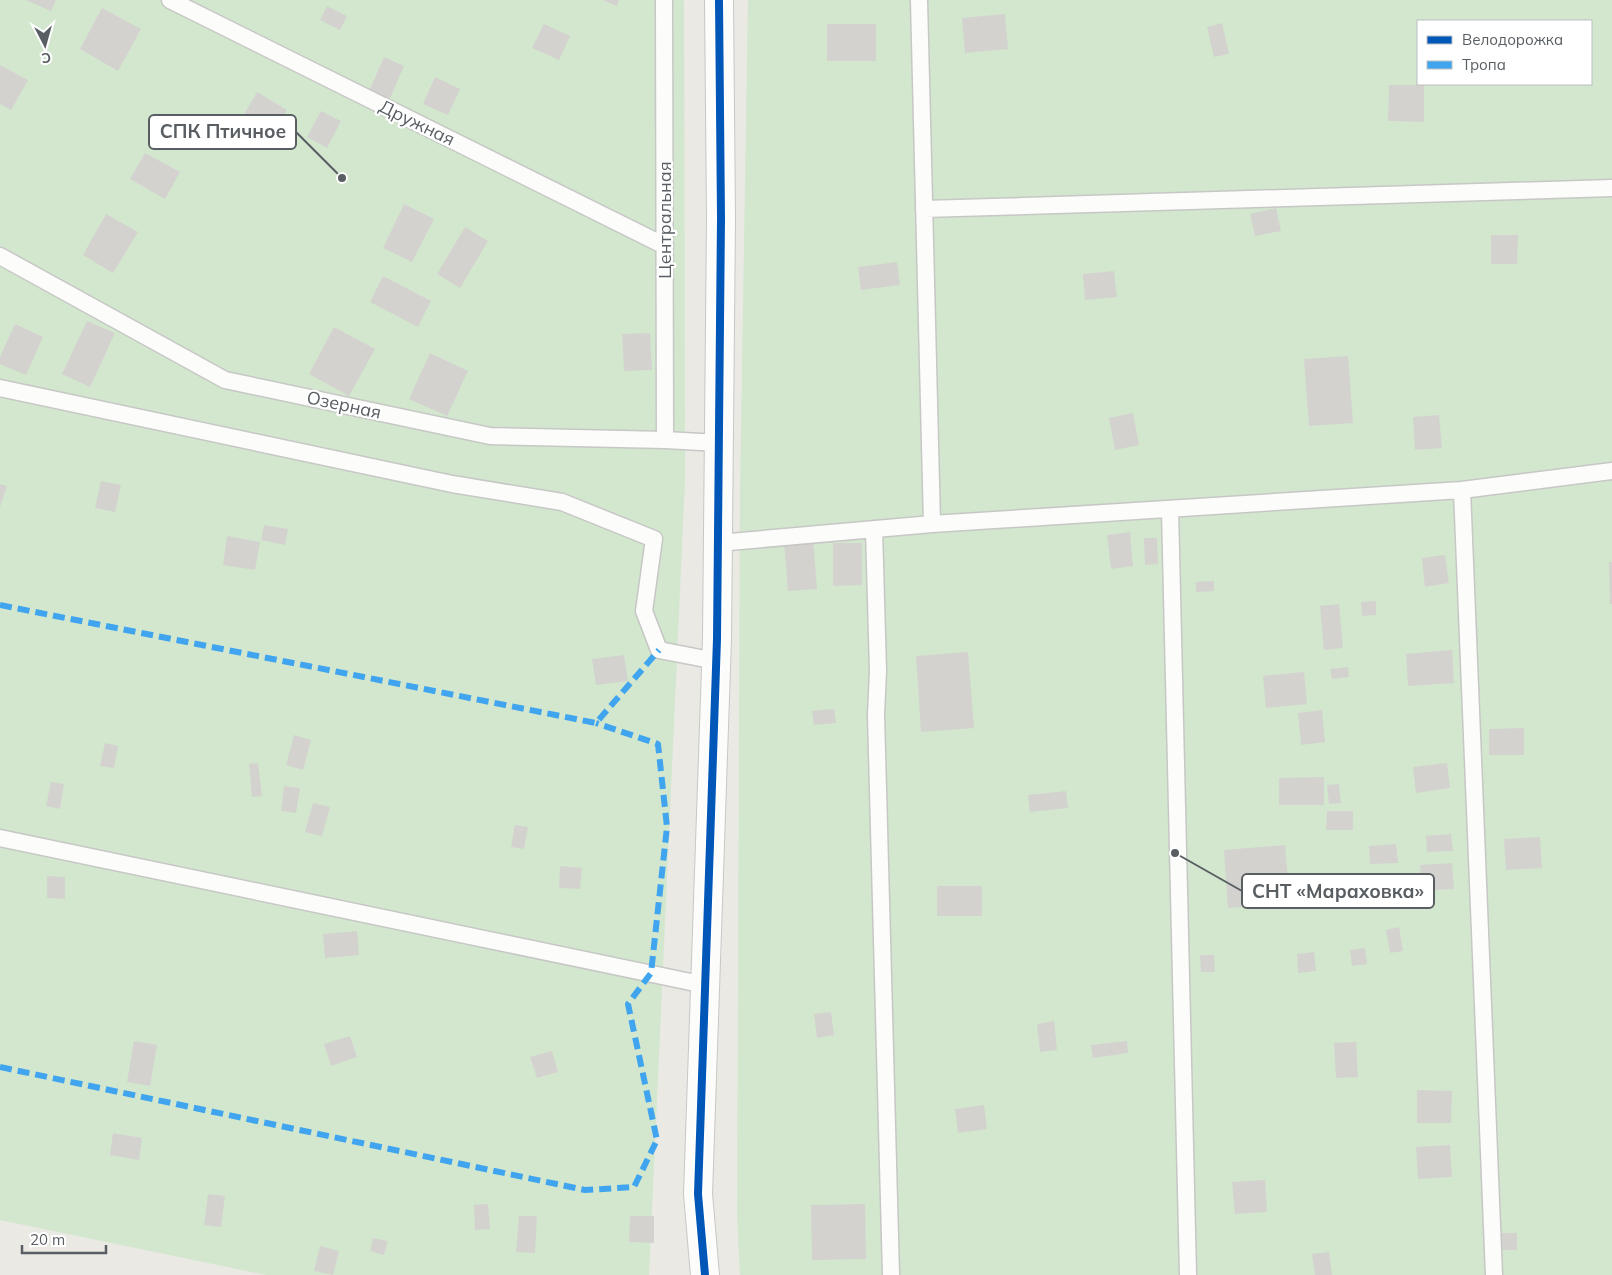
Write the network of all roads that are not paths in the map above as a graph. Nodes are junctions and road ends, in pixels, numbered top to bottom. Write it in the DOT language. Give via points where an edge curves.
graph roads {
  1 [pos="170,0"];
  2 [pos="664,0"];
  3 [pos="719,0"];
  4 [pos="919,0"];
  5 [pos="1612,188"];
  6 [pos="924,208"];
  7 [pos="665,246"];
  8 [pos="0,256"];
  9 [pos="0,388"];
  10 [pos="665,440"];
  11 [pos="719,443"];
  12 [pos="1612,471"];
  13 [pos="1462,490"];
  14 [pos="1170,509"];
  15 [pos="932,524"];
  16 [pos="874,529"];
  17 [pos="718,543"];
  18 [pos="716,661"];
  19 [pos="0,838"];
  20 [pos="705,985"];
  21 [pos="705,1275"];
  22 [pos="891,1275"];
  23 [pos="1188,1275"];
  24 [pos="1494,1275"];
  1 -- 7 [label="lane, Дружная"];
  2 -- 7 [label="lane, Центральная"];
  3 -- 11 [label="street" via="722,218"];
  4 -- 6 [label="lane"];
  5 -- 6 [label="lane"];
  6 -- 15 [label="lane"];
  7 -- 10 [label="lane, Центральная"];
  8 -- 10 [label="lane, Озерная" via="225,380 490,436"];
  9 -- 18 [label="lane" via="452,484 562,502 654,539 644,611 659,650"];
  10 -- 11 [label="lane, Озерная"];
  11 -- 17 [label="street"];
  12 -- 13 [label="lane"];
  13 -- 14 [label="lane"];
  13 -- 24 [label="lane"];
  14 -- 15 [label="lane"];
  14 -- 23 [label="lane"];
  15 -- 16 [label="lane"];
  16 -- 17 [label="lane"];
  16 -- 22 [label="lane"];
  17 -- 18 [label="street"];
  18 -- 20 [label="street"];
  19 -- 20 [label="lane"];
  20 -- 21 [label="street" via="698,1194"];
}
